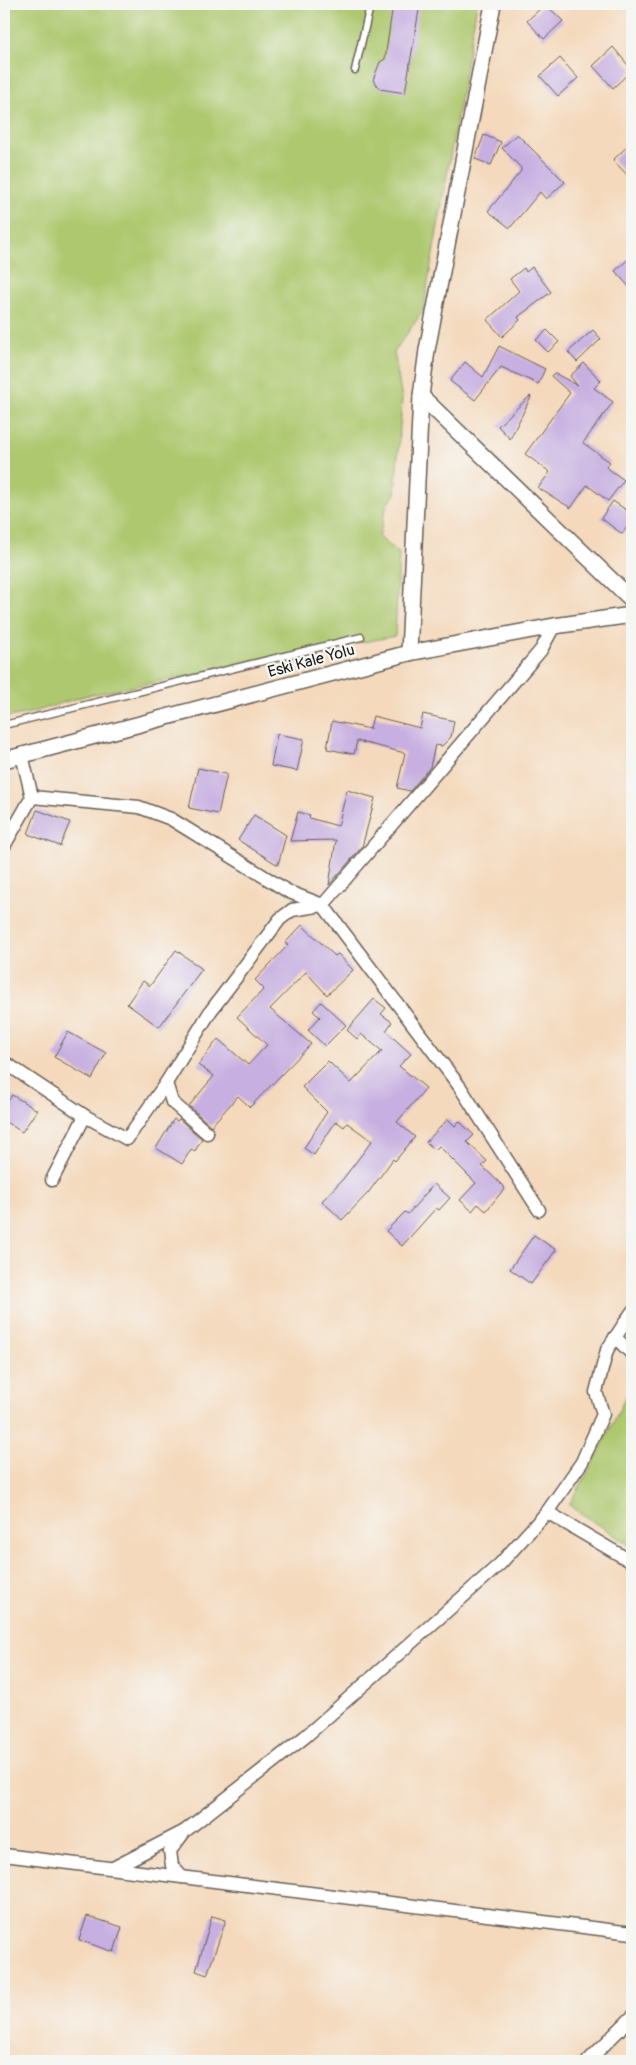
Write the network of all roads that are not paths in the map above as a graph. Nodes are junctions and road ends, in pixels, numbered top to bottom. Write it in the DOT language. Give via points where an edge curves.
graph roads {
  1 [pos="368,4"];
  2 [pos="493,4"];
  3 [pos="355,70"];
  4 [pos="421,396"];
  5 [pos="632,600"];
  6 [pos="632,615"];
  7 [pos="554,626"];
  8 [pos="361,637"];
  9 [pos="410,652"];
  10 [pos="4,725"];
  11 [pos="22,755"];
  12 [pos="4,760"];
  13 [pos="32,797"];
  14 [pos="4,846"];
  15 [pos="323,905"];
  16 [pos="4,1062"];
  17 [pos="166,1083"];
  18 [pos="85,1116"];
  19 [pos="207,1133"];
  20 [pos="52,1180"];
  21 [pos="539,1210"];
  22 [pos="632,1312"];
  23 [pos="615,1337"];
  24 [pos="632,1354"];
  25 [pos="548,1512"];
  26 [pos="632,1562"];
  27 [pos="185,1831"];
  28 [pos="4,1855"];
  29 [pos="113,1868"];
  30 [pos="182,1877"];
  31 [pos="632,1933"];
  32 [pos="632,2017"];
  33 [pos="588,2061"];
  1 -- 3 [label="lane"];
  2 -- 4 [label="street"];
  4 -- 5 [label="street"];
  4 -- 9 [label="street"];
  6 -- 7 [label="street, Eski Kale Yolu"];
  7 -- 9 [label="street, Eski Kale Yolu"];
  7 -- 15 [label="street" via="541,650"];
  8 -- 10 [label="lane"];
  9 -- 11 [label="street, Eski Kale Yolu"];
  11 -- 12 [label="street, Eski Kale Yolu"];
  11 -- 13 [label="street"];
  13 -- 14 [label="street"];
  13 -- 15 [label="street" via="139,807 171,819 290,892"];
  15 -- 17 [label="street" via="292,910 280,919 210,1012"];
  15 -- 21 [label="street" via="460,1087"];
  16 -- 18 [label="street"];
  17 -- 18 [label="street" via="127,1139"];
  17 -- 19 [label="street" via="172,1102"];
  18 -- 20 [label="street"];
  22 -- 23 [label="street"];
  23 -- 24 [label="street"];
  23 -- 25 [label="street" via="607,1350 596,1392 604,1414 582,1462"];
  25 -- 26 [label="street"];
  25 -- 27 [label="street" via="500,1564 396,1657 306,1736"];
  27 -- 29 [label="street"];
  27 -- 30 [label="street" via="170,1851 172,1866"];
  28 -- 29 [label="street"];
  29 -- 30 [label="street"];
  30 -- 31 [label="street"];
  32 -- 33 [label="street"];
}
